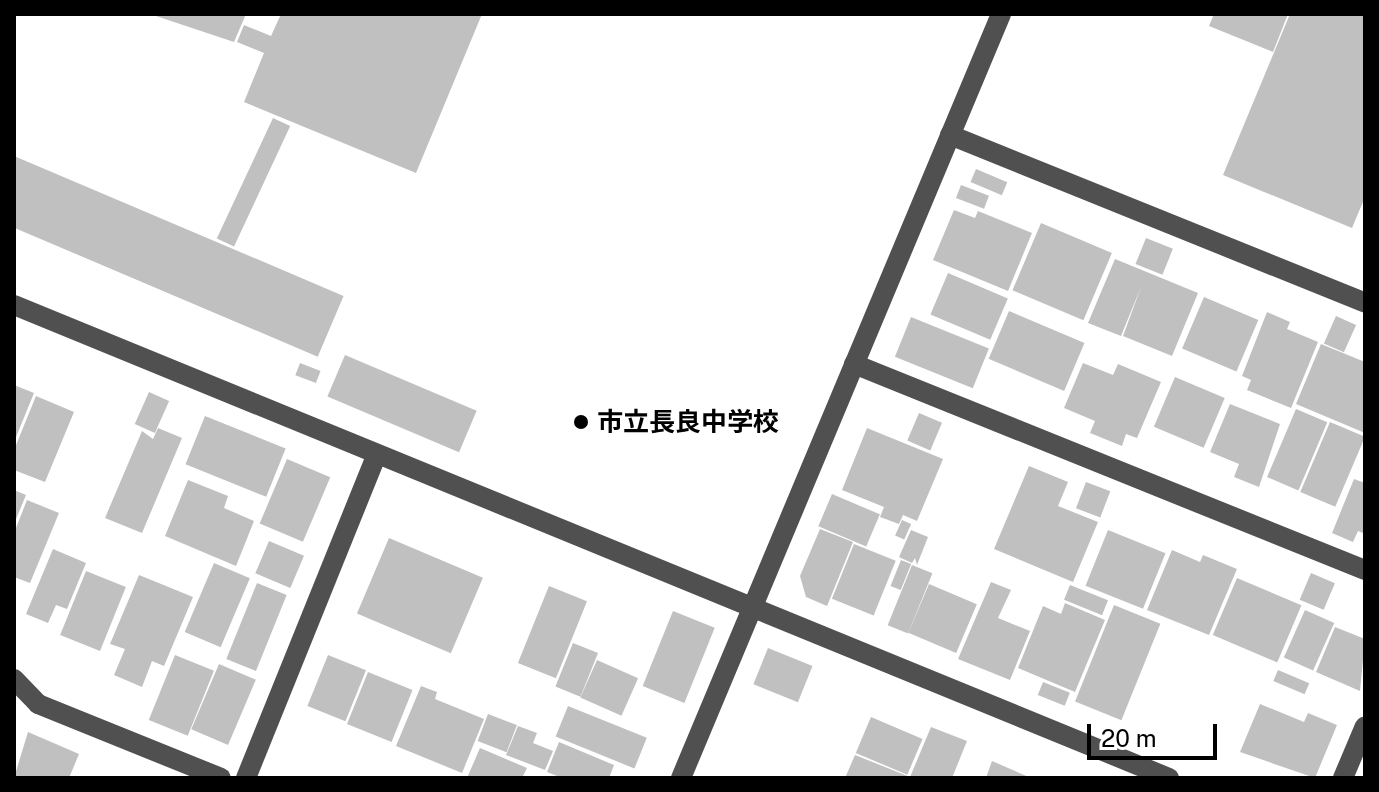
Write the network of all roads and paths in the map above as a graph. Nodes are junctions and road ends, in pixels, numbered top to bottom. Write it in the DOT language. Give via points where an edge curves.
graph roads {
  1 [pos="1001,14"];
  2 [pos="950,135"];
  3 [pos="1365,303"];
  4 [pos="14,305"];
  5 [pos="854,364"];
  6 [pos="376,456"];
  7 [pos="1365,570"];
  8 [pos="751,611"];
  9 [pos="14,679"];
  10 [pos="1365,726"];
  11 [pos="221,778"];
  12 [pos="246,778"];
  13 [pos="681,778"];
  14 [pos="1169,778"];
  15 [pos="1343,778"];
  1 -- 2 [label="street"];
  2 -- 3 [label="street"];
  2 -- 5 [label="street"];
  4 -- 6 [label="street"];
  5 -- 7 [label="street"];
  5 -- 8 [label="street"];
  6 -- 8 [label="street"];
  6 -- 12 [label="street"];
  8 -- 13 [label="street"];
  8 -- 14 [label="street"];
  9 -- 11 [label="street" via="38,704"];
  10 -- 15 [label="street"];
}
